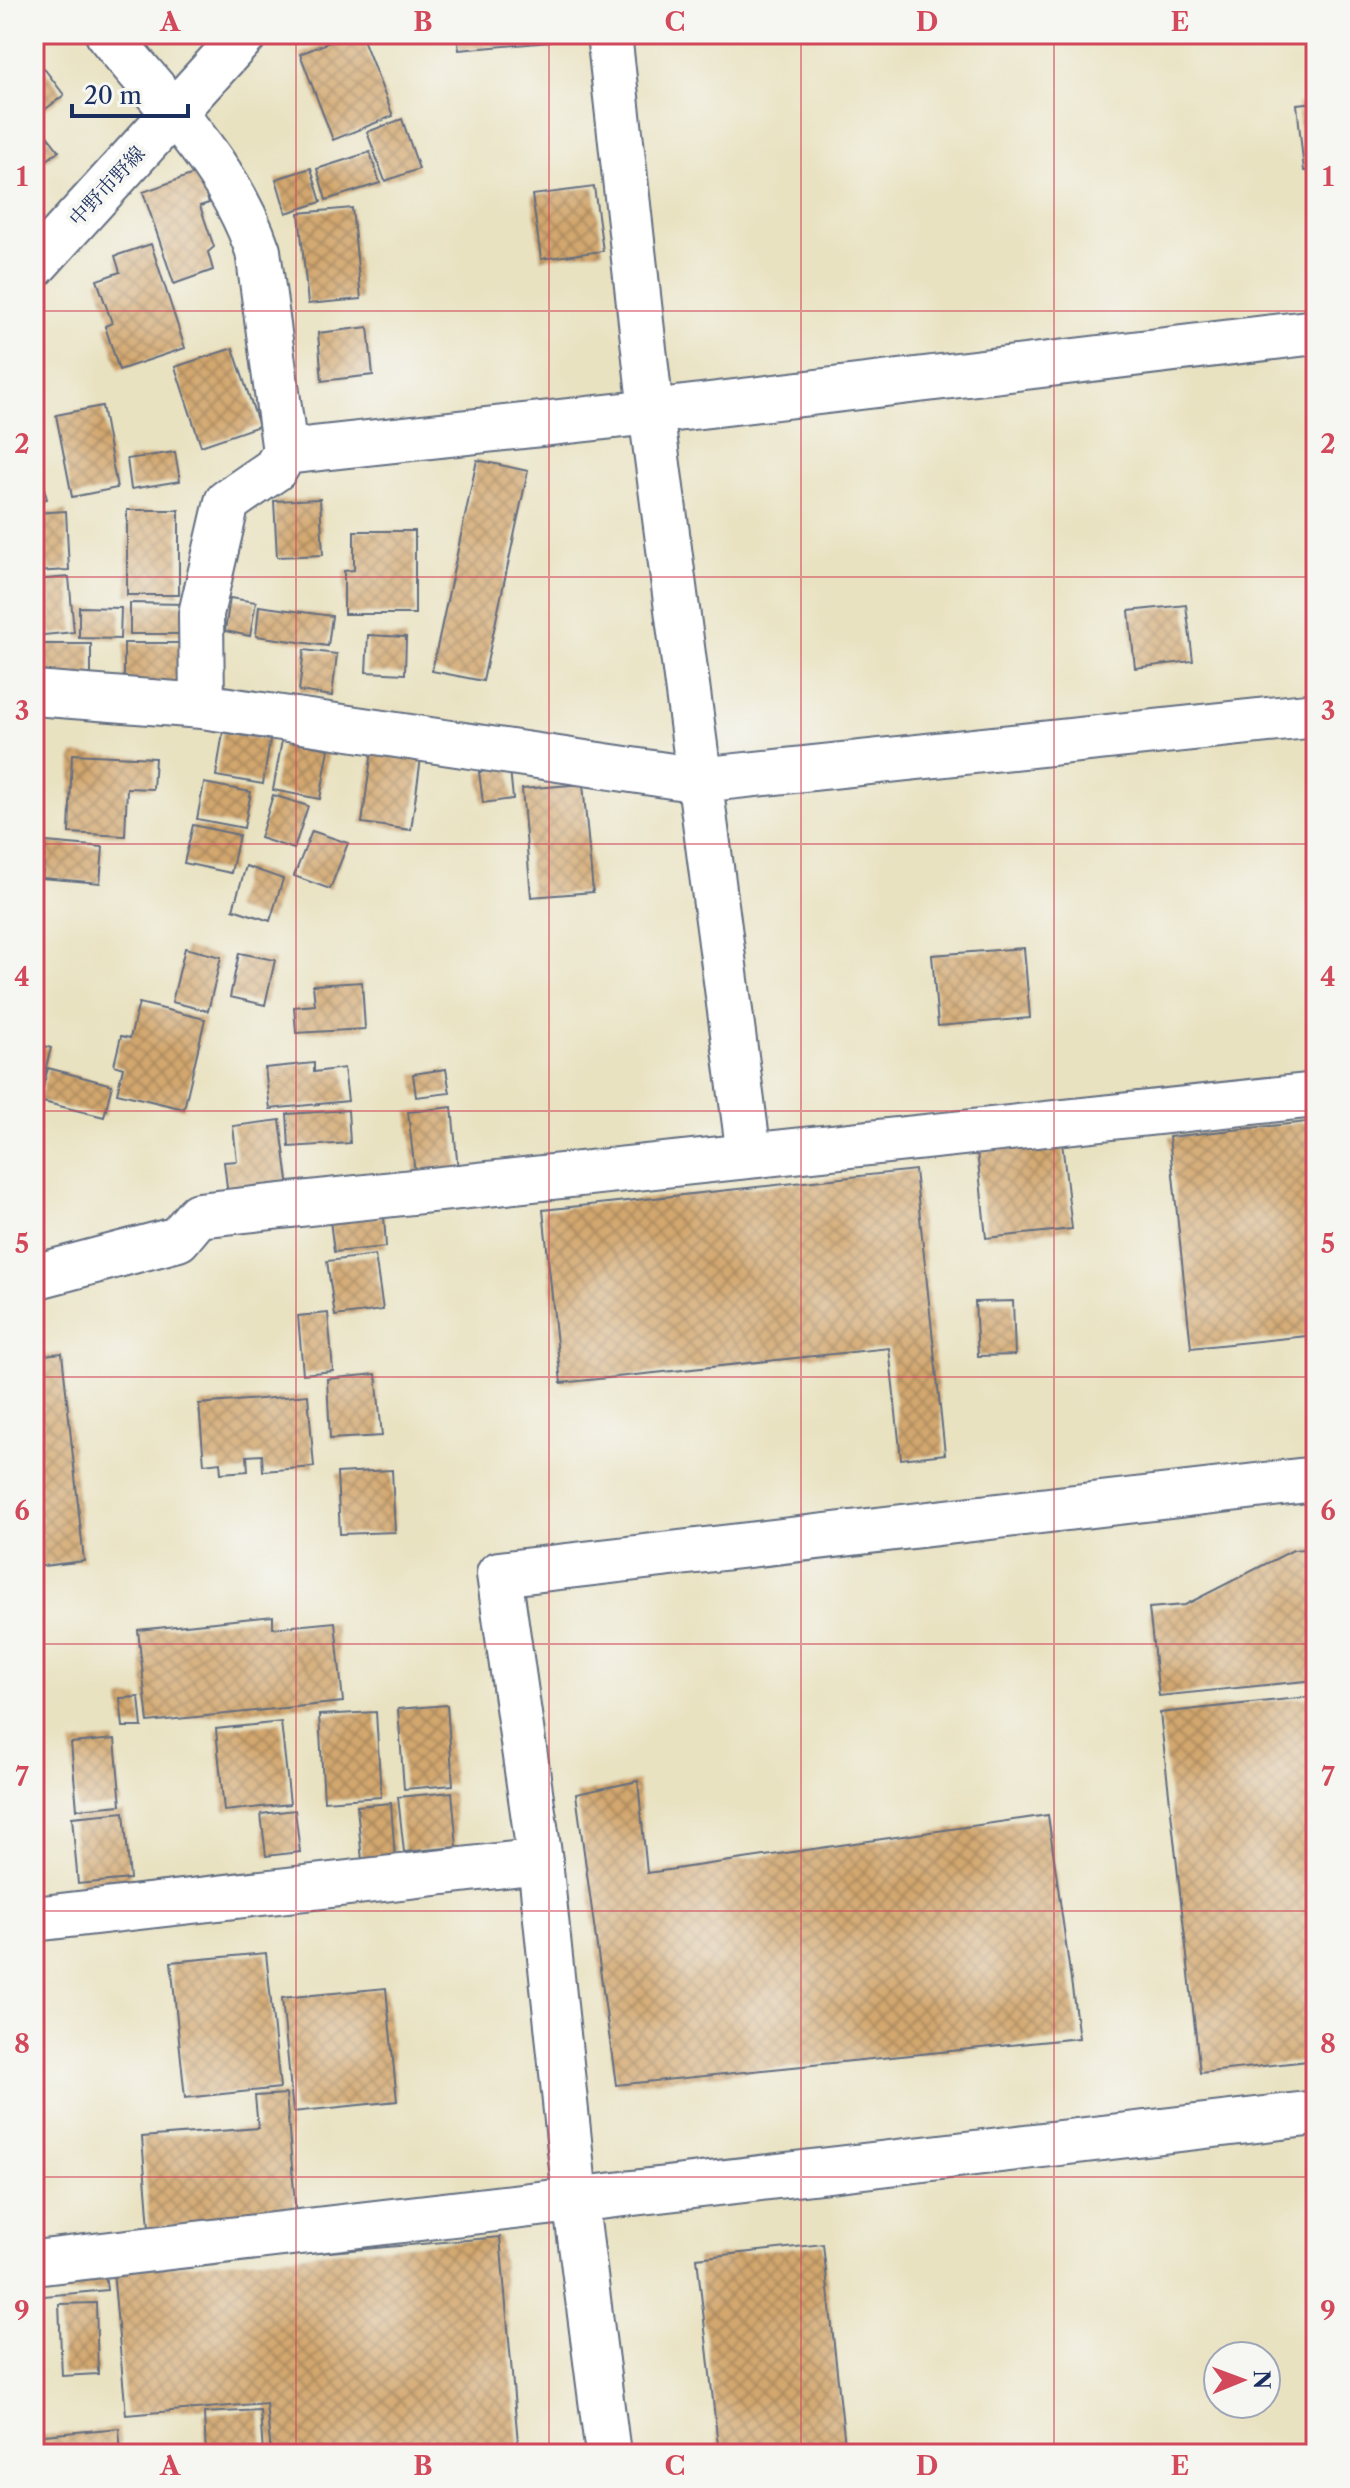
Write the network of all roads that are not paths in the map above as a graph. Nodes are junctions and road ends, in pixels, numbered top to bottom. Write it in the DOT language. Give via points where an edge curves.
graph roads {
  1 [pos="108,34"];
  2 [pos="245,34"];
  3 [pos="609,34"];
  4 [pos="173,115"];
  5 [pos="34,266"];
  6 [pos="1316,332"];
  7 [pos="651,412"];
  8 [pos="285,452"];
  9 [pos="34,693"];
  10 [pos="202,706"];
  11 [pos="1316,715"];
  12 [pos="699,780"];
  13 [pos="1316,1095"];
  14 [pos="749,1155"];
  15 [pos="34,1277"];
  16 [pos="1316,1479"];
  17 [pos="540,1861"];
  18 [pos="34,1919"];
  19 [pos="1316,2113"];
  20 [pos="575,2198"];
  21 [pos="34,2263"];
  22 [pos="608,2454"];
  1 -- 4 [label="street"];
  2 -- 4 [label="street, 中野市野線"];
  3 -- 7 [label="street"];
  4 -- 5 [label="street, 中野市野線"];
  4 -- 8 [label="street" via="217,165 248,220 258,251"];
  6 -- 7 [label="street"];
  7 -- 8 [label="street"];
  7 -- 12 [label="street"];
  8 -- 10 [label="street" via="275,469 227,502 201,614"];
  9 -- 10 [label="street"];
  10 -- 12 [label="street"];
  11 -- 12 [label="street"];
  12 -- 14 [label="street"];
  13 -- 14 [label="street"];
  14 -- 15 [label="street" via="198,1215 178,1239"];
  16 -- 17 [label="street" via="499,1574"];
  17 -- 18 [label="street"];
  17 -- 20 [label="street"];
  19 -- 20 [label="street"];
  20 -- 21 [label="street"];
  20 -- 22 [label="street"];
}
